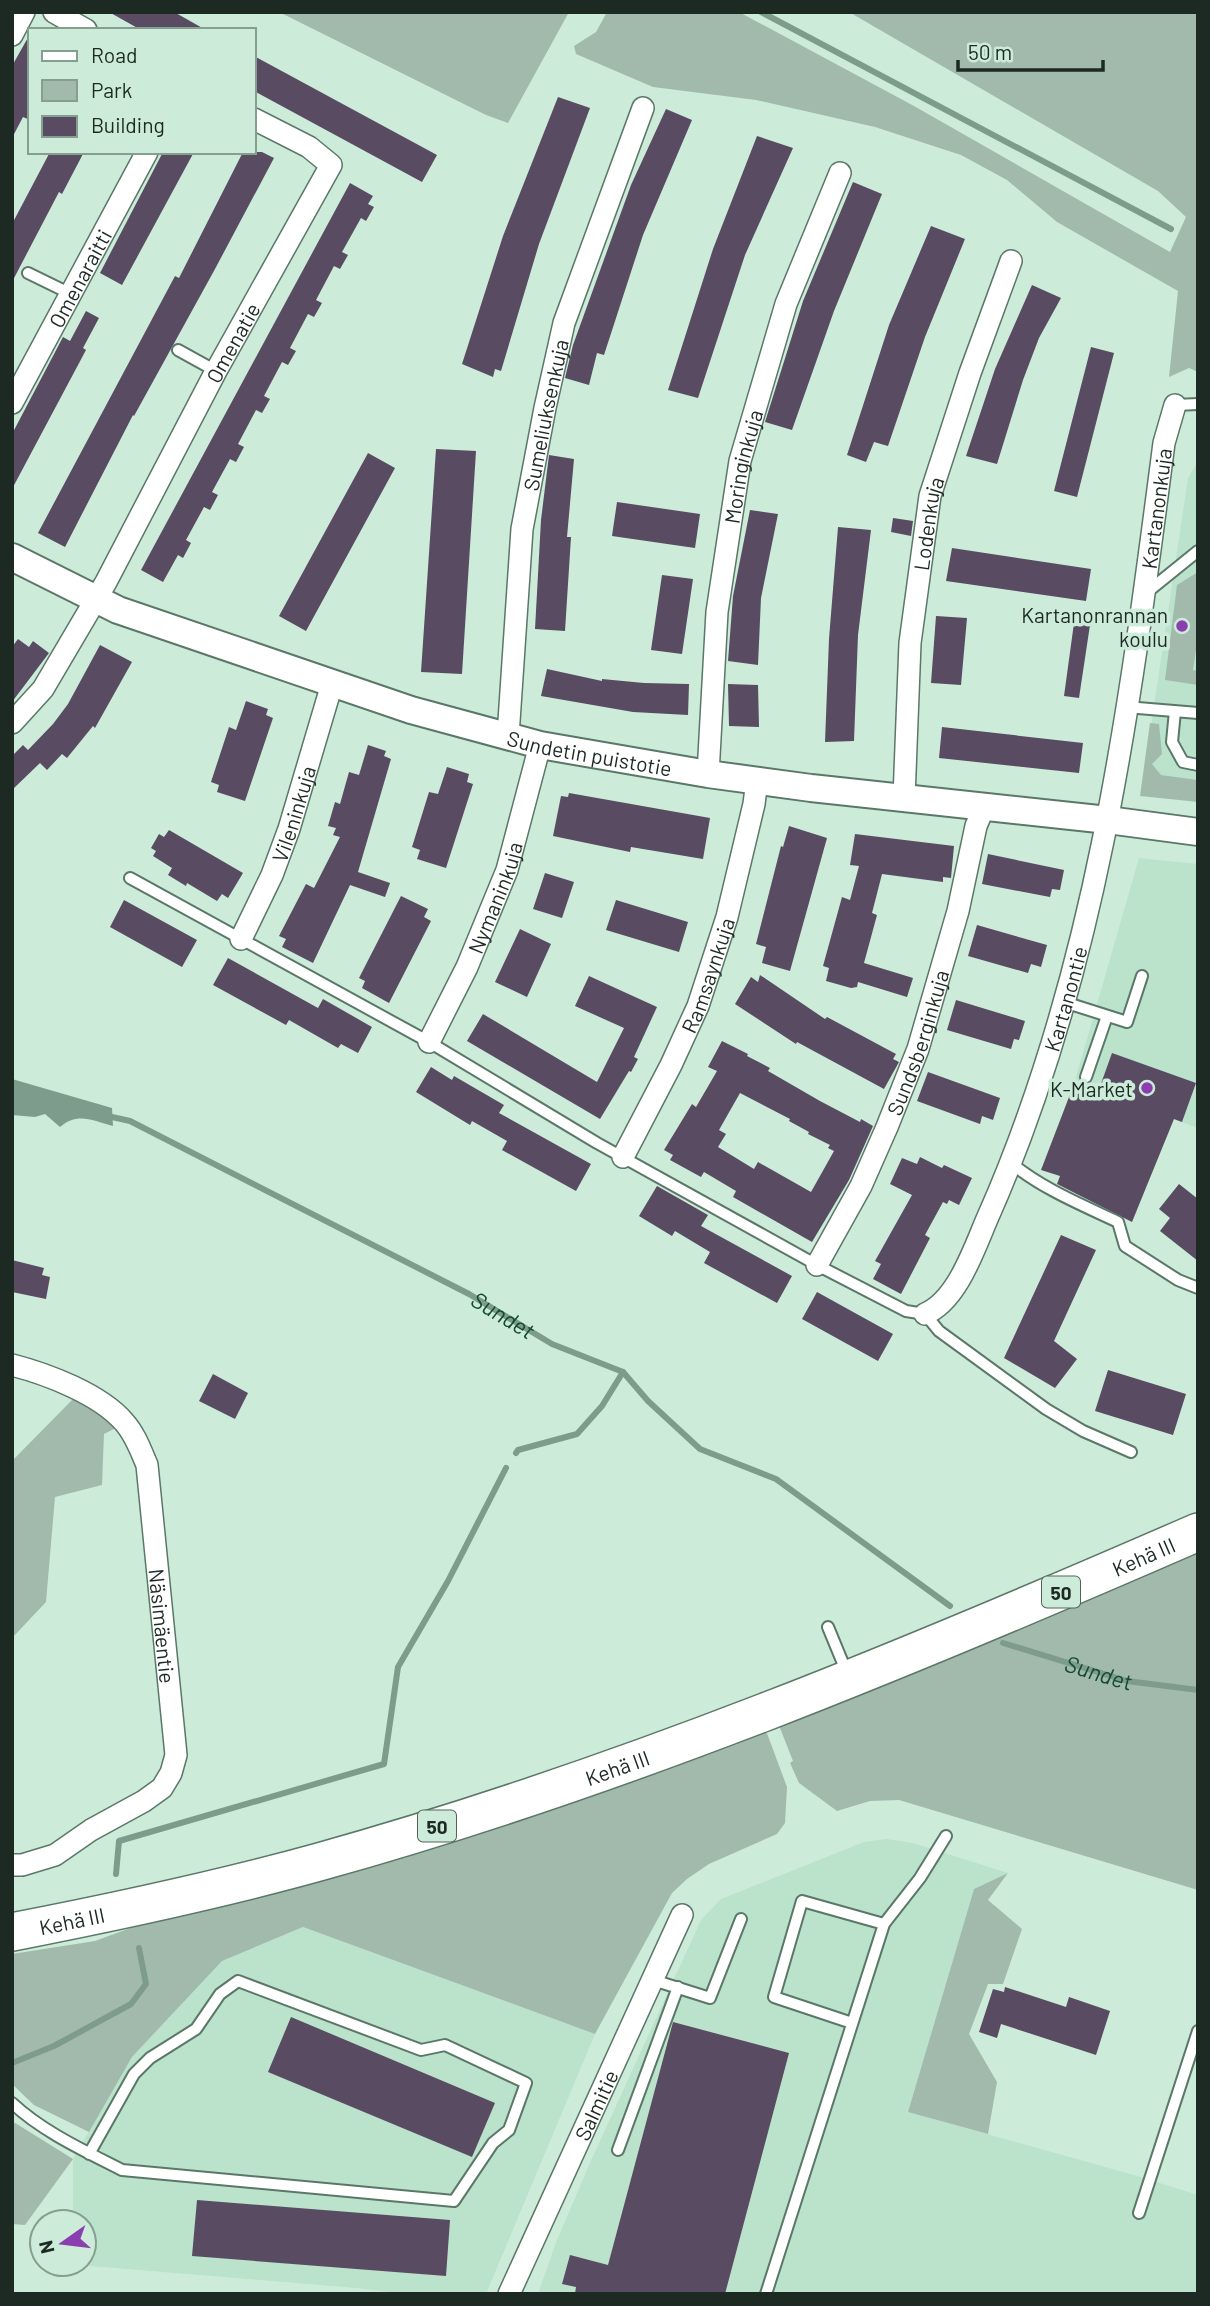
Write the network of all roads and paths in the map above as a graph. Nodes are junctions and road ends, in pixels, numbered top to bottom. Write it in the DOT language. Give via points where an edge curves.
graph roads {
  1 [pos="24,12"];
  2 [pos="54,12"];
  3 [pos="82,28"];
  4 [pos="12,35"];
  5 [pos="643,107"];
  6 [pos="256,120"];
  7 [pos="146,154"];
  8 [pos="840,173"];
  9 [pos="1011,261"];
  10 [pos="28,273"];
  11 [pos="71,294"];
  12 [pos="178,350"];
  13 [pos="216,371"];
  14 [pos="12,403"];
  15 [pos="1198,404"];
  16 [pos="1175,405"];
  17 [pos="1198,551"];
  18 [pos="12,557"];
  19 [pos="1144,594"];
  20 [pos="95,601"];
  21 [pos="332,684"];
  22 [pos="1126,706"];
  23 [pos="1175,710"];
  24 [pos="1198,713"];
  25 [pos="12,723"];
  26 [pos="508,736"];
  27 [pos="540,745"];
  28 [pos="1198,765"];
  29 [pos="708,774"];
  30 [pos="757,780"];
  31 [pos="904,798"];
  32 [pos="984,807"];
  33 [pos="1108,820"];
  34 [pos="1198,832"];
  35 [pos="130,878"];
  36 [pos="242,939"];
  37 [pos="1142,976"];
  38 [pos="1064,1002"];
  39 [pos="1107,1016"];
  40 [pos="429,1042"];
  41 [pos="1086,1077"];
  42 [pos="623,1157"];
  43 [pos="1011,1163"];
  44 [pos="817,1265"];
  45 [pos="1198,1288"];
  46 [pos="925,1314"];
  47 [pos="12,1365"];
  48 [pos="1131,1452"];
  49 [pos="1198,1532"];
  50 [pos="828,1627"];
  51 [pos="849,1679"];
  52 [pos="946,1836"];
  53 [pos="12,1865"];
  54 [pos="682,1915"];
  55 [pos="741,1919"];
  56 [pos="884,1924"];
  57 [pos="12,1932"];
  58 [pos="653,1980"];
  59 [pos="678,1987"];
  60 [pos="852,2023"];
  61 [pos="1198,2031"];
  62 [pos="12,2103"];
  63 [pos="618,2150"];
  64 [pos="89,2154"];
  65 [pos="1139,2213"];
  66 [pos="509,2294"];
  67 [pos="766,2294"];
  1 -- 4 [label="street"];
  2 -- 3 [label="street"];
  5 -- 26 [label="street, Sumeliuksenkuja" via="564,323 545,408 523,529"];
  6 -- 13 [label="street, Omenatie" via="309,147 331,164"];
  7 -- 11 [label="street, Omenaraitti"];
  8 -- 29 [label="street, Moringinkuja" via="786,304 740,461 717,612"];
  9 -- 31 [label="street, Lodenkuja" via="930,496 910,643"];
  10 -- 11 [label="lane"];
  11 -- 14 [label="street, Omenaraitti"];
  12 -- 13 [label="lane"];
  13 -- 20 [label="street, Omenatie"];
  15 -- 16 [label="lane"];
  16 -- 19 [label="street, Kartanonkuja" via="1164,443"];
  17 -- 19 [label="lane"];
  18 -- 20 [label="street, Sundetin puistotie"];
  19 -- 22 [label="street, Kartanonkuja"];
  20 -- 21 [label="street, Sundetin puistotie"];
  20 -- 25 [label="street, Omenatie" via="43,690"];
  21 -- 26 [label="street, Sundetin puistotie"];
  21 -- 36 [label="street, Vileninkuja" via="289,830"];
  22 -- 23 [label="lane"];
  22 -- 33 [label="street, Kartanonkuja"];
  23 -- 24 [label="lane"];
  23 -- 28 [label="lane" via="1172,743 1183,762"];
  26 -- 27 [label="street, Sundetin puistotie"];
  27 -- 29 [label="street, Sundetin puistotie"];
  27 -- 40 [label="street, Nymaninkuja" via="507,870 467,967"];
  29 -- 30 [label="street, Sundetin puistotie"];
  30 -- 31 [label="street, Sundetin puistotie"];
  30 -- 42 [label="street, Ramsaynkuja" via="727,917 698,1006"];
  31 -- 32 [label="street, Sundetin puistotie"];
  32 -- 33 [label="street, Sundetin puistotie"];
  32 -- 44 [label="street, Sundsberginkuja" via="918,1049 861,1186"];
  33 -- 34 [label="street, Sundetin puistotie"];
  33 -- 38 [label="street, Kartanontie"];
  35 -- 36 [label="lane"];
  36 -- 40 [label="lane"];
  37 -- 39 [label="lane" via="1127,1023"];
  38 -- 39 [label="lane"];
  38 -- 43 [label="street, Kartanontie"];
  39 -- 41 [label="lane"];
  40 -- 42 [label="lane"];
  42 -- 44 [label="lane"];
  43 -- 45 [label="lane" via="1028,1177 1118,1222 1125,1246"];
  43 -- 46 [label="street, Kartanontie" via="964,1270 938,1309"];
  44 -- 46 [label="lane" via="906,1311"];
  46 -- 48 [label="lane" via="939,1331 1046,1409"];
  47 -- 53 [label="street, Näsimäentie" via="103,1403 125,1422 147,1465 176,1755 162,1788 144,1801 55,1855"];
  49 -- 51 [label="highway, Kehä III / 50"];
  50 -- 51 [label="lane"];
  51 -- 57 [label="highway, Kehä III / 50" via="633,1761 320,1862"];
  52 -- 56 [label="lane"];
  54 -- 58 [label="street, Salmitie"];
  55 -- 59 [label="lane" via="710,1998"];
  56 -- 60 [label="lane"];
  56 -- 60 [label="lane" via="803,1901 774,1997"];
  58 -- 59 [label="lane"];
  58 -- 66 [label="street, Salmitie"];
  59 -- 63 [label="lane"];
  60 -- 67 [label="lane"];
  61 -- 65 [label="lane"];
  62 -- 64 [label="lane"];
  64 -- 64 [label="lane" via="134,2074 150,2058 196,2029 220,1994 239,1981 421,2050 445,2046 526,2083 509,2130 493,2143 454,2201 122,2170"];
}
